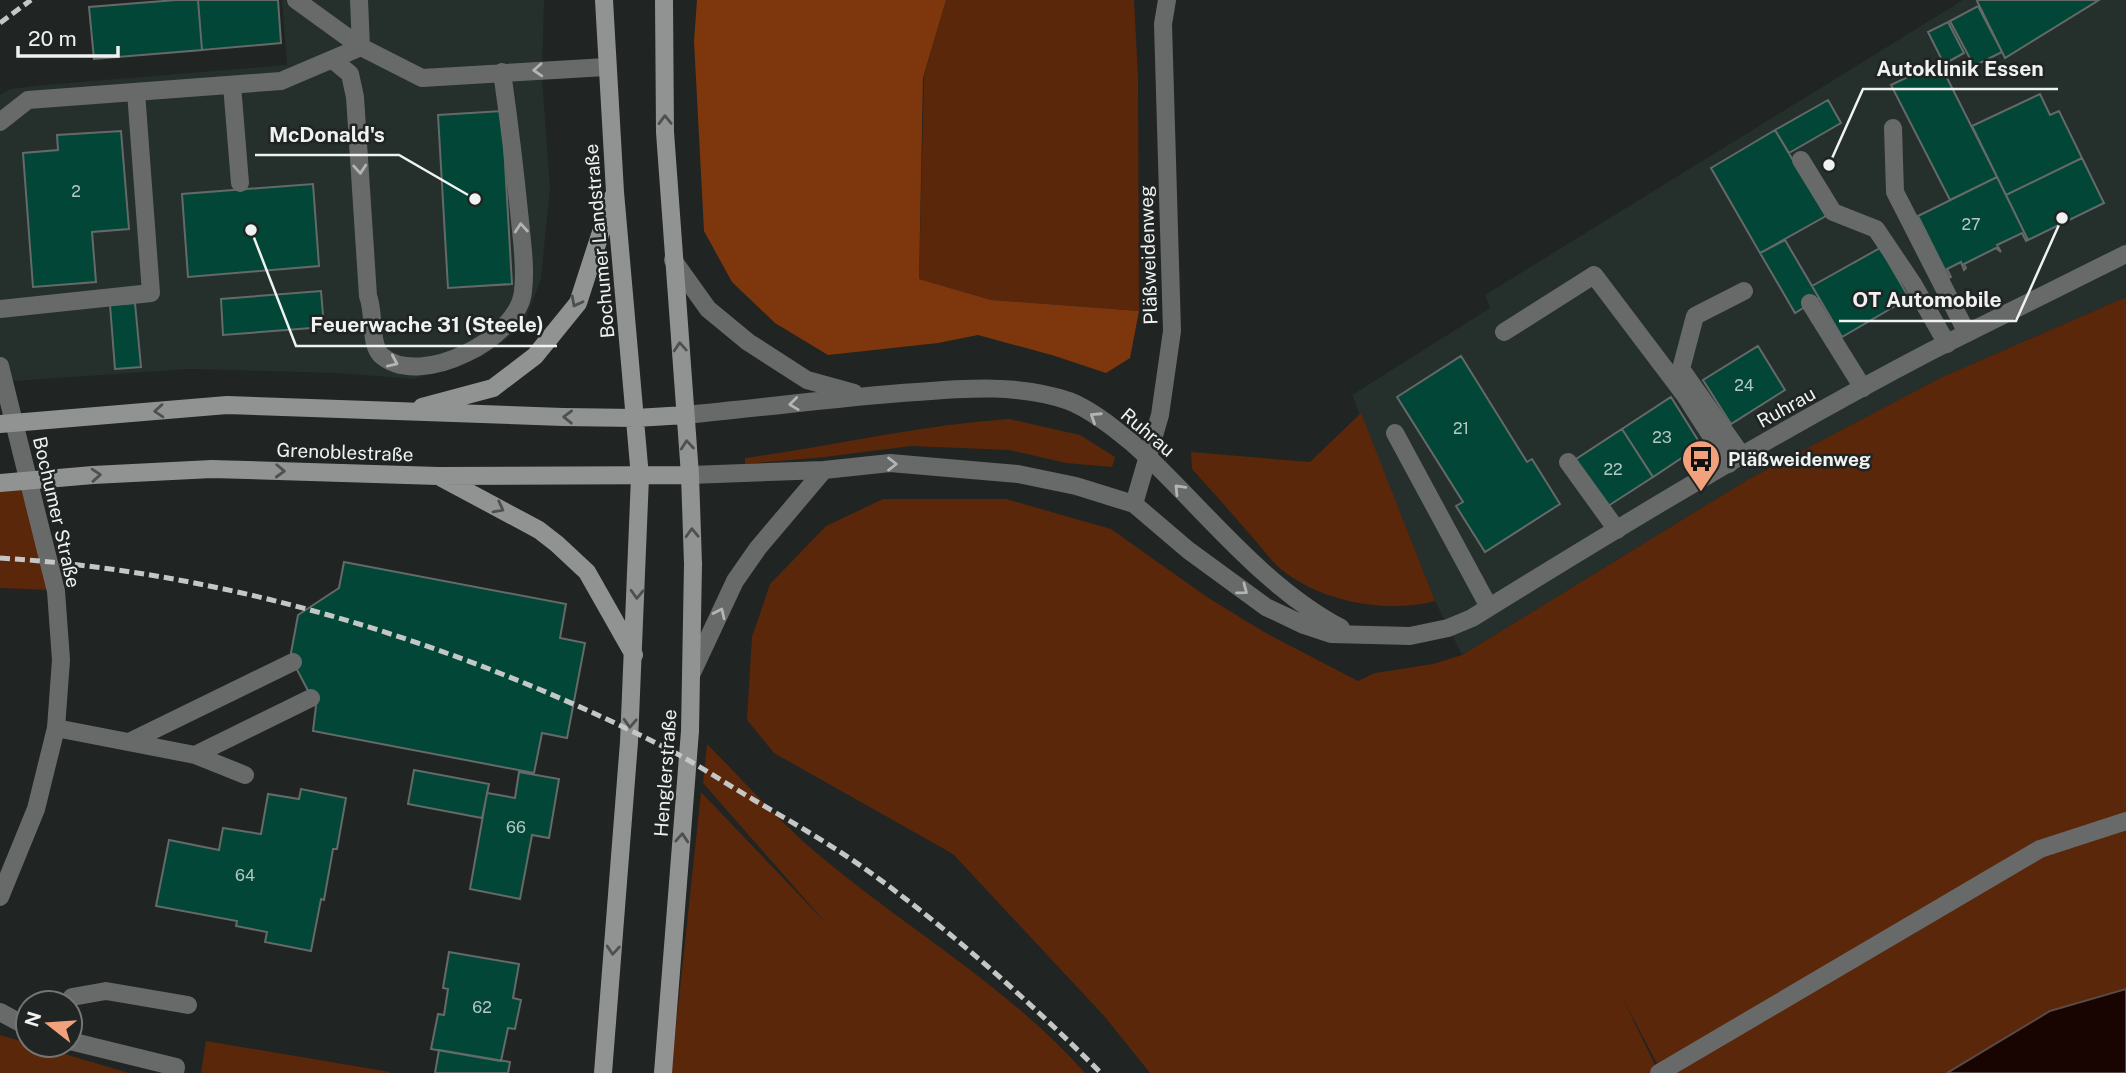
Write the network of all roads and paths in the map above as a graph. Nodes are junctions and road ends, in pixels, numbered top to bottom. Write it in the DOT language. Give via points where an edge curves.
graph roads {
  1 [pos="296,0"];
  2 [pos="359,0"];
  3 [pos="604,0"];
  4 [pos="664,0"];
  5 [pos="1167,0"];
  6 [pos="361,47"];
  7 [pos="333,60"];
  8 [pos="606,67"];
  9 [pos="502,72"];
  10 [pos="232,85"];
  11 [pos="136,92"];
  12 [pos="0,122"];
  13 [pos="1893,128"];
  14 [pos="1801,160"];
  15 [pos="240,183"];
  16 [pos="615,192"];
  17 [pos="2126,254"];
  18 [pos="673,260"];
  19 [pos="1744,292"];
  20 [pos="1810,303"];
  21 [pos="0,309"];
  22 [pos="1504,332"];
  23 [pos="1968,333"];
  24 [pos="1947,344"];
  25 [pos="0,366"];
  26 [pos="1863,388"];
  27 [pos="862,395"];
  28 [pos="406,412"];
  29 [pos="685,415"];
  30 [pos="636,418"];
  31 [pos="7,423"];
  32 [pos="1395,433"];
  33 [pos="1149,458"];
  34 [pos="1735,460"];
  35 [pos="1568,462"];
  36 [pos="824,470"];
  37 [pos="690,475"];
  38 [pos="438,476"];
  39 [pos="640,477"];
  40 [pos="28,480"];
  41 [pos="0,483"];
  42 [pos="1134,504"];
  43 [pos="1617,530"];
  44 [pos="1489,607"];
  45 [pos="1354,634"];
  46 [pos="634,655"];
  47 [pos="293,662"];
  48 [pos="691,675"];
  49 [pos="311,698"];
  50 [pos="56,728"];
  51 [pos="128,742"];
  52 [pos="195,755"];
  53 [pos="245,775"];
  54 [pos="2126,821"];
  55 [pos="0,897"];
  56 [pos="84,995"];
  57 [pos="188,1005"];
  58 [pos="84,1044"];
  59 [pos="175,1073"];
  60 [pos="603,1073"];
  61 [pos="663,1073"];
  62 [pos="1659,1073"];
  1 -- 6 [label="street"];
  2 -- 6 [label="street"];
  3 -- 8 [label="main road, Bochumer Landstraße"];
  18 -- 4 [label="main road, one-way" via="665,132"];
  5 -- 33 [label="street, Pläßweidenweg" via="1163,24 1172,331"];
  6 -- 7 [label="street"];
  6 -- 9 [label="street" via="422,78"];
  7 -- 9 [label="street, one-way" via="349,74 355,97 373,341 380,355 399,367 428,366 478,347 514,316 523,293 516,178"];
  7 -- 10 [label="street" via="281,81"];
  8 -- 9 [label="street, one-way"];
  8 -- 16 [label="main road, Bochumer Landstraße"];
  10 -- 11 [label="street"];
  10 -- 15 [label="street"];
  11 -- 12 [label="street" via="28,100"];
  11 -- 21 [label="street" via="151,293"];
  13 -- 23 [label="street" via="1895,192"];
  14 -- 24 [label="street" via="1833,212 1877,229"];
  16 -- 28 [label="main road, one-way" via="578,303 535,356 493,388"];
  16 -- 30 [label="main road, Bochumer Landstraße"];
  17 -- 23 [label="street, Ruhrau"];
  18 -- 27 [label="street, Ruhrau" via="708,309 748,342 807,380"];
  29 -- 18 [label="main road, one-way"];
  19 -- 34 [label="street" via="1695,316 1681,369"];
  20 -- 26 [label="street"];
  22 -- 34 [label="street" via="1594,275"];
  23 -- 24 [label="street, Ruhrau"];
  24 -- 26 [label="street, Ruhrau"];
  25 -- 31 [label="street, Bochumer Straße"];
  26 -- 34 [label="street, Ruhrau"];
  27 -- 29 [label="street, Ruhrau, one-way"];
  33 -- 27 [label="street, Ruhrau, one-way" via="1071,402 1028,391 972,388"];
  30 -- 28 [label="main road, one-way"];
  28 -- 31 [label="main road, one-way" via="227,405"];
  29 -- 30 [label="main road"];
  37 -- 29 [label="main road, one-way"];
  30 -- 39 [label="main road, Bochumer Landstraße"];
  31 -- 40 [label="street, Bochumer Straße"];
  32 -- 44 [label="street"];
  33 -- 42 [label="street, Pläßweidenweg"];
  45 -- 33 [label="street, Ruhrau, one-way" via="1317,615 1255,565"];
  34 -- 43 [label="street, Ruhrau"];
  35 -- 43 [label="street"];
  36 -- 37 [label="street, Ruhrau"];
  36 -- 42 [label="street, Ruhrau, one-way" via="890,463 1018,474"];
  48 -- 36 [label="street, one-way" via="734,582"];
  37 -- 39 [label="main road, Grenoblestraße"];
  48 -- 37 [label="main road, Henglerstraße, one-way"];
  38 -- 39 [label="main road, Grenoblestraße"];
  40 -- 38 [label="main road, Grenoblestraße, one-way" via="212,468"];
  38 -- 46 [label="main road, one-way" via="557,544 587,572"];
  39 -- 46 [label="main road, Henglerstraße, one-way"];
  40 -- 41 [label="main road, Grenoblestraße"];
  40 -- 50 [label="street, Bochumer Straße" via="56,591 61,660"];
  42 -- 45 [label="street, Ruhrau, one-way" via="1266,607 1331,634"];
  43 -- 44 [label="street, Ruhrau"];
  44 -- 45 [label="street, Ruhrau" via="1436,631 1410,636"];
  46 -- 60 [label="main road, Henglerstraße, one-way"];
  47 -- 51 [label="street"];
  61 -- 48 [label="main road, Henglerstraße, one-way"];
  49 -- 52 [label="street"];
  50 -- 51 [label="street"];
  50 -- 55 [label="street, Bochumer Straße" via="36,809"];
  51 -- 52 [label="street"];
  52 -- 53 [label="street"];
  54 -- 62 [label="street" via="2040,849"];
  56 -- 57 [label="street" via="106,991"];
  58 -- 59 [label="street" via="176,1067"];
}
